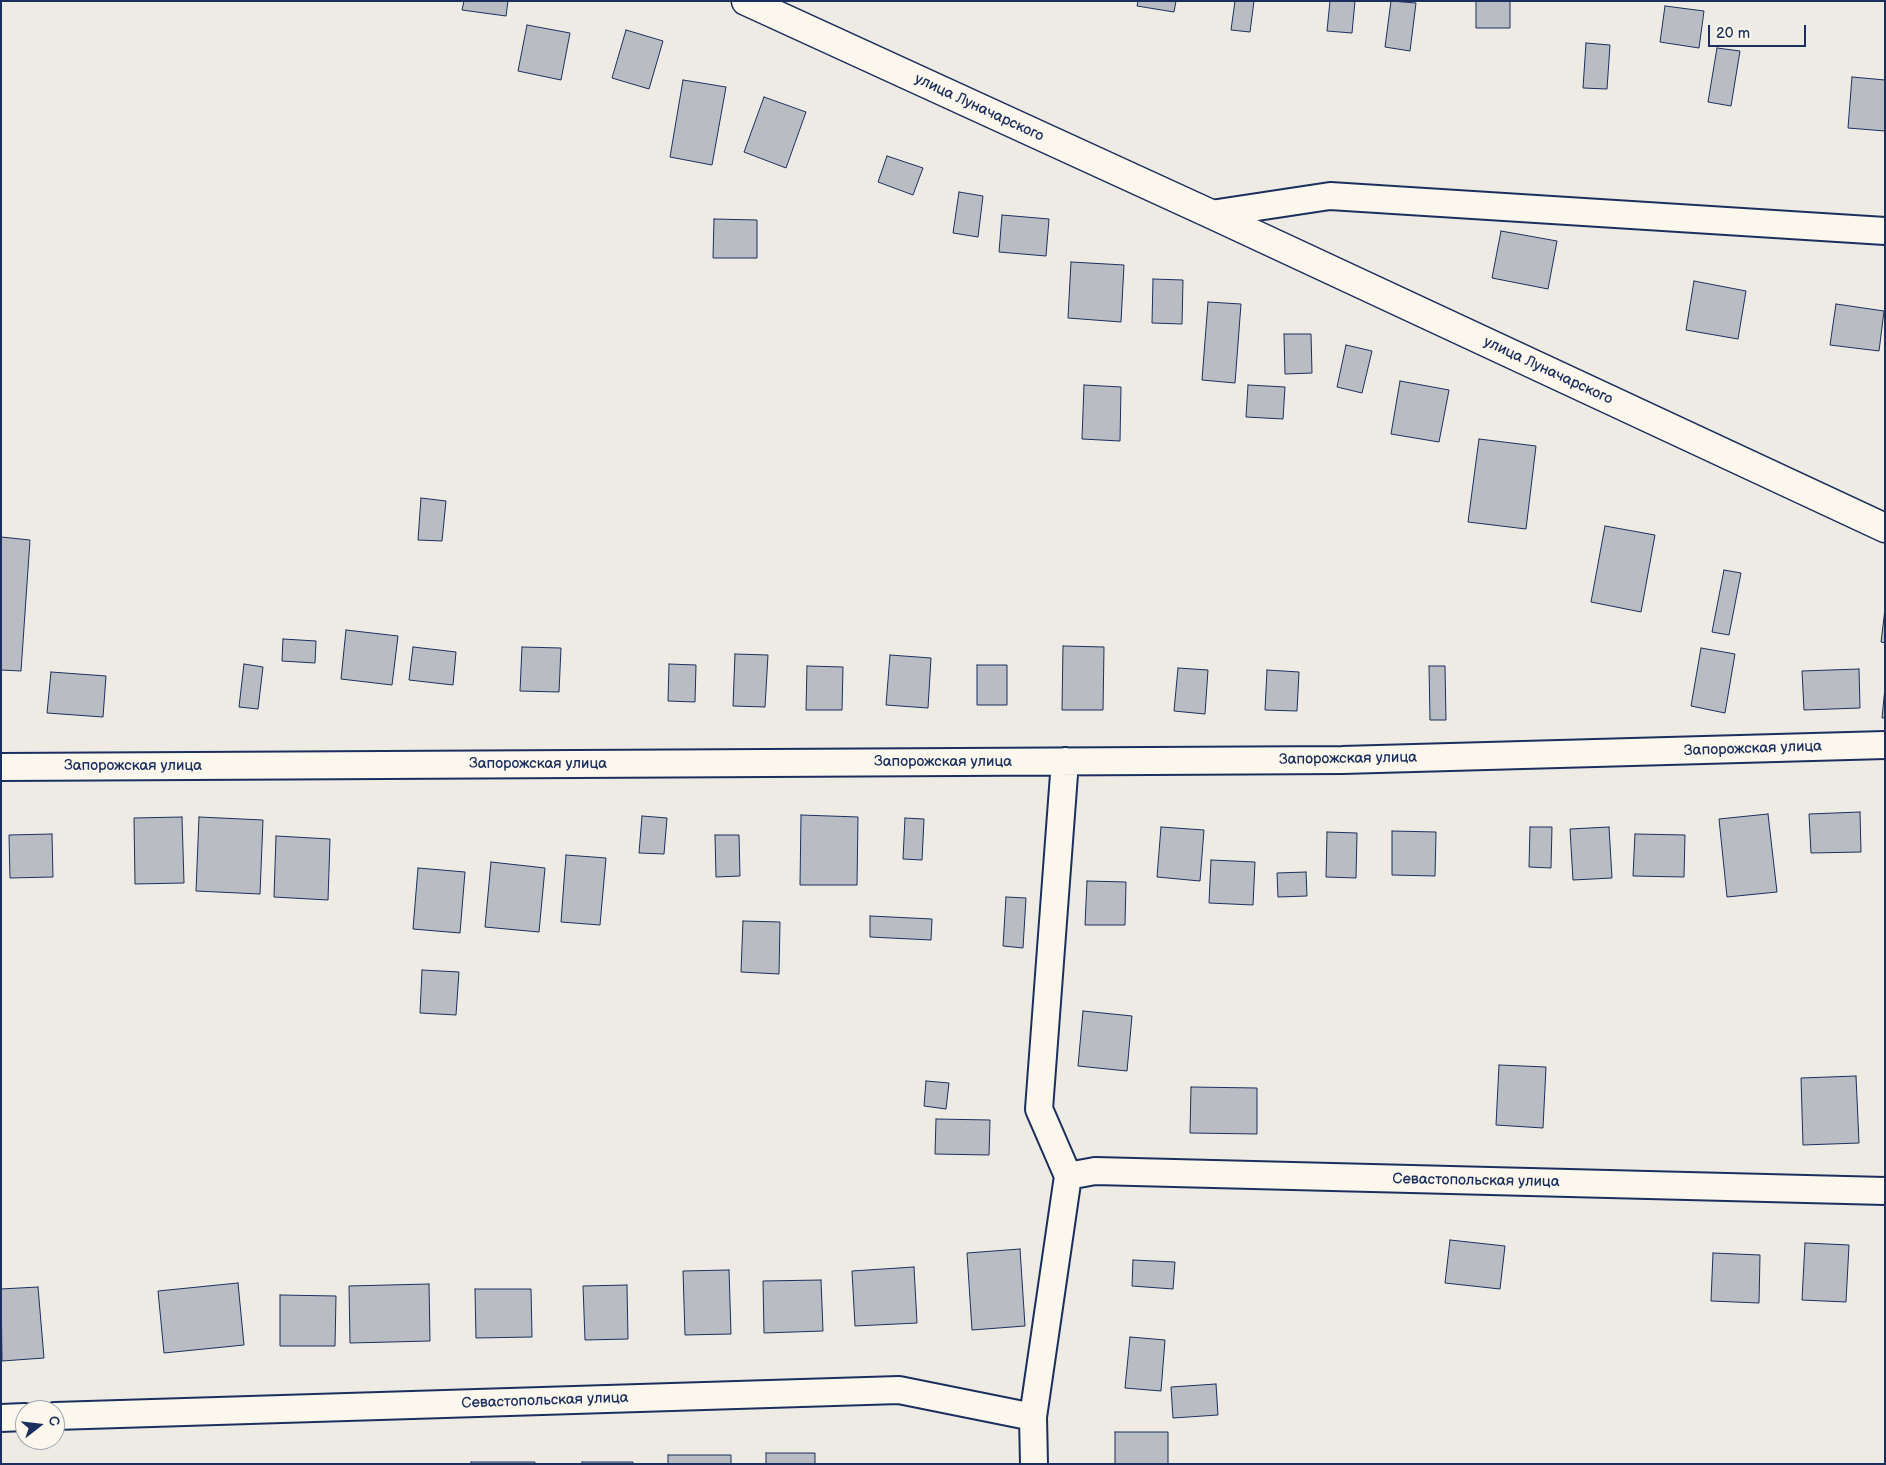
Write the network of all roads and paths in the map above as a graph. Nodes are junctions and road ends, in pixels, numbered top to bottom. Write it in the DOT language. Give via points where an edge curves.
graph roads {
  1 [pos="746,1"];
  2 [pos="1211,214"];
  3 [pos="1885,231"];
  4 [pos="1885,528"];
  5 [pos="1885,745"];
  6 [pos="1065,761"];
  7 [pos="1,767"];
  8 [pos="1068,1176"];
  9 [pos="1885,1191"];
  10 [pos="65,1416"];
  11 [pos="15,1417"];
  12 [pos="1,1418"];
  13 [pos="1033,1418"];
  14 [pos="1034,1464"];
  1 -- 2 [label="main road, улица Луначарского"];
  2 -- 3 [label="street" via="1330,196"];
  2 -- 4 [label="main road, улица Луначарского"];
  5 -- 6 [label="street, Запорожская улица" via="1342,760"];
  6 -- 7 [label="street, Запорожская улица"];
  6 -- 8 [label="street" via="1039,1109"];
  8 -- 9 [label="street, Севастопольская улица" via="1095,1171"];
  8 -- 13 [label="street"];
  10 -- 13 [label="street, Севастопольская улица" via="899,1390"];
  11 -- 12 [label="street"];
  13 -- 14 [label="street"];
}
